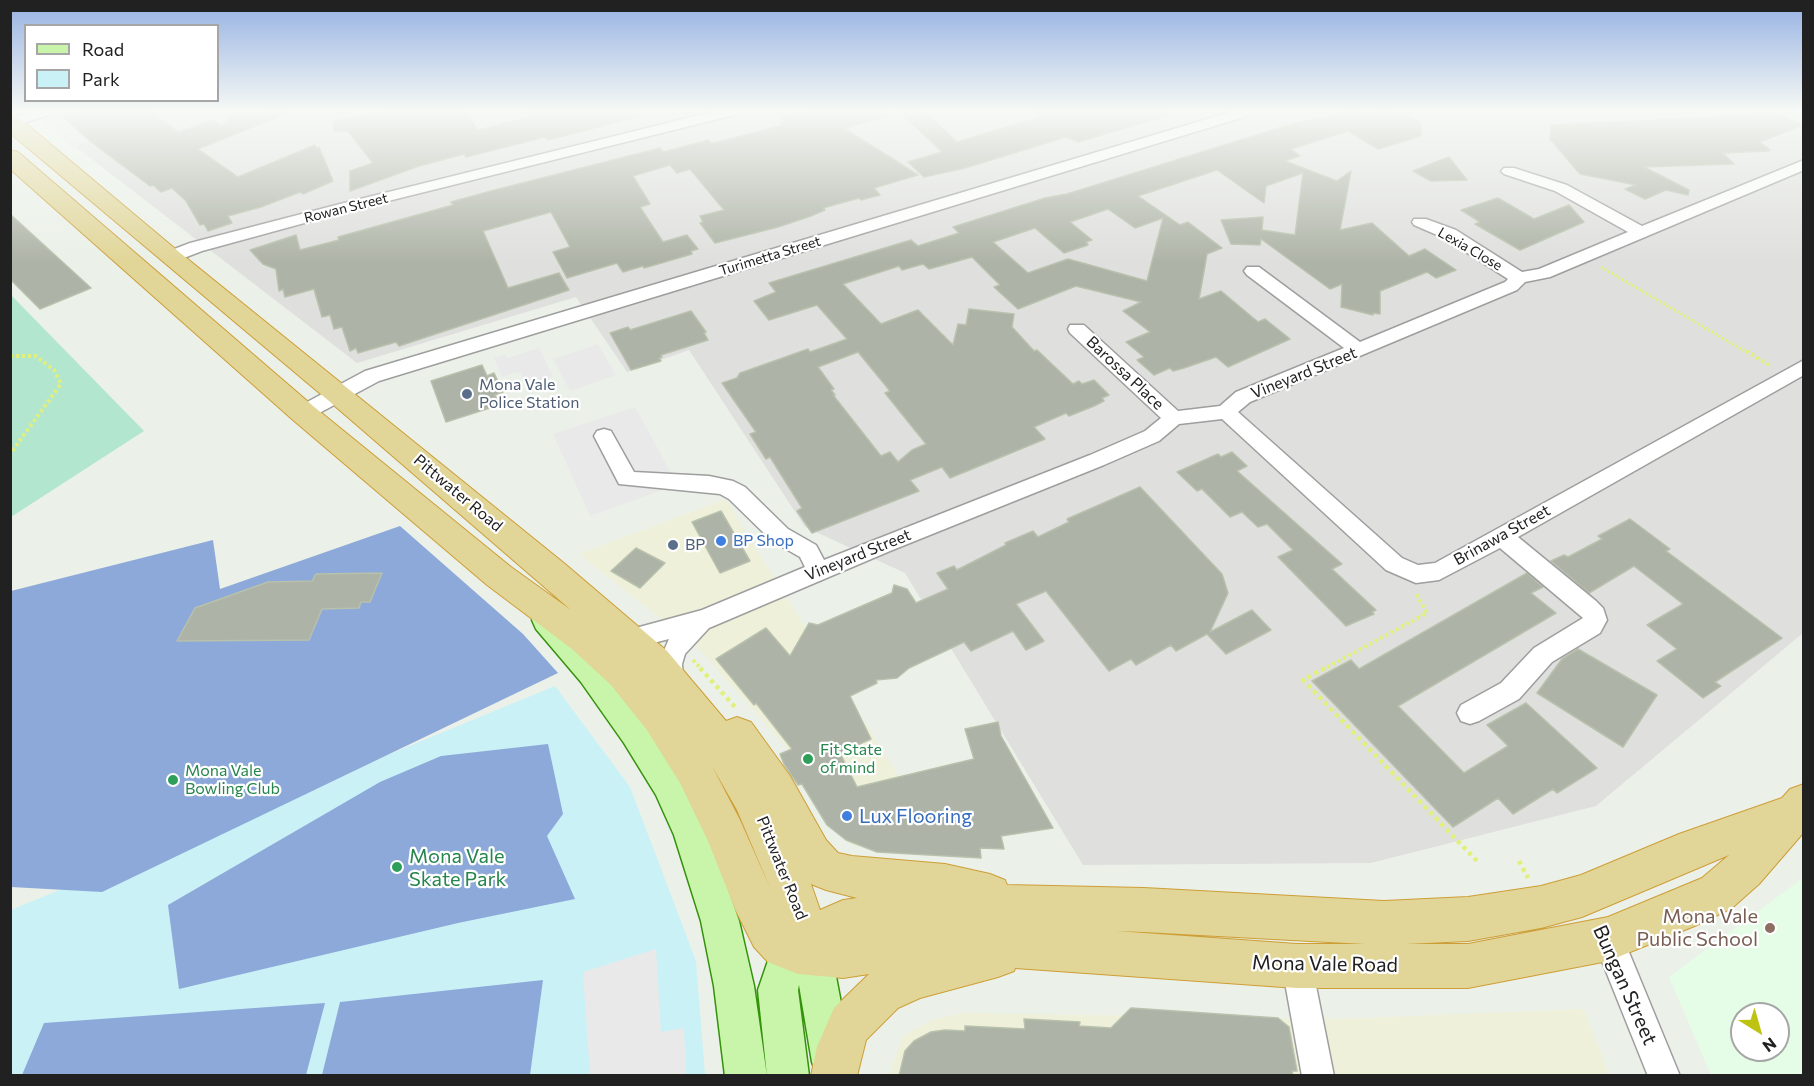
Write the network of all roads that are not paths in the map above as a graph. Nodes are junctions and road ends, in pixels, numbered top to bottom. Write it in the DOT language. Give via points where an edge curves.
graph roads {
  1 [pos="14,162"];
  2 [pos="57,162"];
  3 [pos="529,162"];
  4 [pos="1076,162"];
  5 [pos="1803,164"];
  6 [pos="1509,171"];
  7 [pos="1420,222"];
  8 [pos="1641,232"];
  9 [pos="170,257"];
  10 [pos="1253,271"];
  11 [pos="1519,278"];
  12 [pos="1077,329"];
  13 [pos="1359,350"];
  14 [pos="1795,371"];
  15 [pos="339,394"];
  16 [pos="1226,412"];
  17 [pos="303,413"];
  18 [pos="1174,418"];
  19 [pos="604,436"];
  20 [pos="1501,536"];
  21 [pos="819,571"];
  22 [pos="520,592"];
  23 [pos="706,619"];
  24 [pos="630,639"];
  25 [pos="672,681"];
  26 [pos="1470,713"];
  27 [pos="1798,808"];
  28 [pos="1582,896"];
  29 [pos="1042,905"];
  30 [pos="1608,939"];
  31 [pos="1028,947"];
  32 [pos="807,949"];
  33 [pos="1297,966"];
  34 [pos="834,1074"];
  35 [pos="746,1076"];
  36 [pos="788,1076"];
  37 [pos="1318,1076"];
  38 [pos="1664,1076"];
  1 -- 17 [label="highway"];
  2 -- 9 [label="highway, Pittwater Road"];
  3 -- 9 [label="street, Rowan Street" via="346,207"];
  4 -- 15 [label="street, Turimetta Street" via="372,376"];
  5 -- 8 [label="street, Vineyard Street"];
  6 -- 8 [label="street" via="1561,188"];
  7 -- 11 [label="street, Lexia Close" via="1450,234"];
  8 -- 11 [label="street, Vineyard Street" via="1544,273"];
  9 -- 15 [label="highway, Pittwater Road"];
  10 -- 13 [label="street"];
  11 -- 13 [label="street, Vineyard Street" via="1511,286"];
  12 -- 18 [label="street, Barossa Place"];
  13 -- 16 [label="street, Vineyard Street" via="1241,398"];
  14 -- 20 [label="street, Brinawa Street"];
  15 -- 17 [label="street, Turimetta Street"];
  15 -- 24 [label="highway, Pittwater Road"];
  16 -- 18 [label="street, Vineyard Street"];
  16 -- 20 [label="street, Brinawa Street" via="1394,564 1416,574 1439,571"];
  17 -- 22 [label="highway"];
  18 -- 21 [label="street, Vineyard Street" via="1152,436 1097,460"];
  19 -- 21 [label="street" via="627,480 709,484 736,493 780,535 808,551"];
  20 -- 26 [label="street" via="1588,608 1595,620 1543,655 1510,691"];
  21 -- 23 [label="street, Vineyard Street"];
  22 -- 32 [label="highway" via="608,658 660,718 710,801 765,925 776,941"];
  22 -- 35 [label="main road" via="599,682 668,784 691,834 720,921 735,986"];
  23 -- 24 [label="street, Vineyard Street"];
  23 -- 25 [label="street, Vineyard Street" via="678,643 671,658"];
  24 -- 25 [label="highway, Pittwater Road"];
  25 -- 29 [label="highway" via="718,714 741,738 776,789 811,854 826,870 852,877 945,885"];
  25 -- 32 [label="highway, Pittwater Road" via="718,740 753,799 782,865"];
  27 -- 28 [label="highway, Mona Vale Road"];
  27 -- 30 [label="highway, Mona Vale Road" via="1744,870 1717,893"];
  28 -- 29 [label="highway, Mona Vale Road" via="1508,913 1417,923"];
  28 -- 30 [label="highway, Bungan Street"];
  29 -- 32 [label="highway, Mona Vale Road" via="868,917 834,925"];
  30 -- 33 [label="highway, Mona Vale Road" via="1468,966"];
  30 -- 38 [label="street, Bungan Street"];
  31 -- 32 [label="highway, Mona Vale Road" via="942,943 852,955"];
  31 -- 33 [label="highway, Mona Vale Road"];
  31 -- 34 [label="highway" via="938,970 882,992 850,1024"];
  32 -- 34 [label="main road, Pittwater Road"];
  32 -- 36 [label="main road" via="783,969 777,990"];
  33 -- 37 [label="street"];
}
